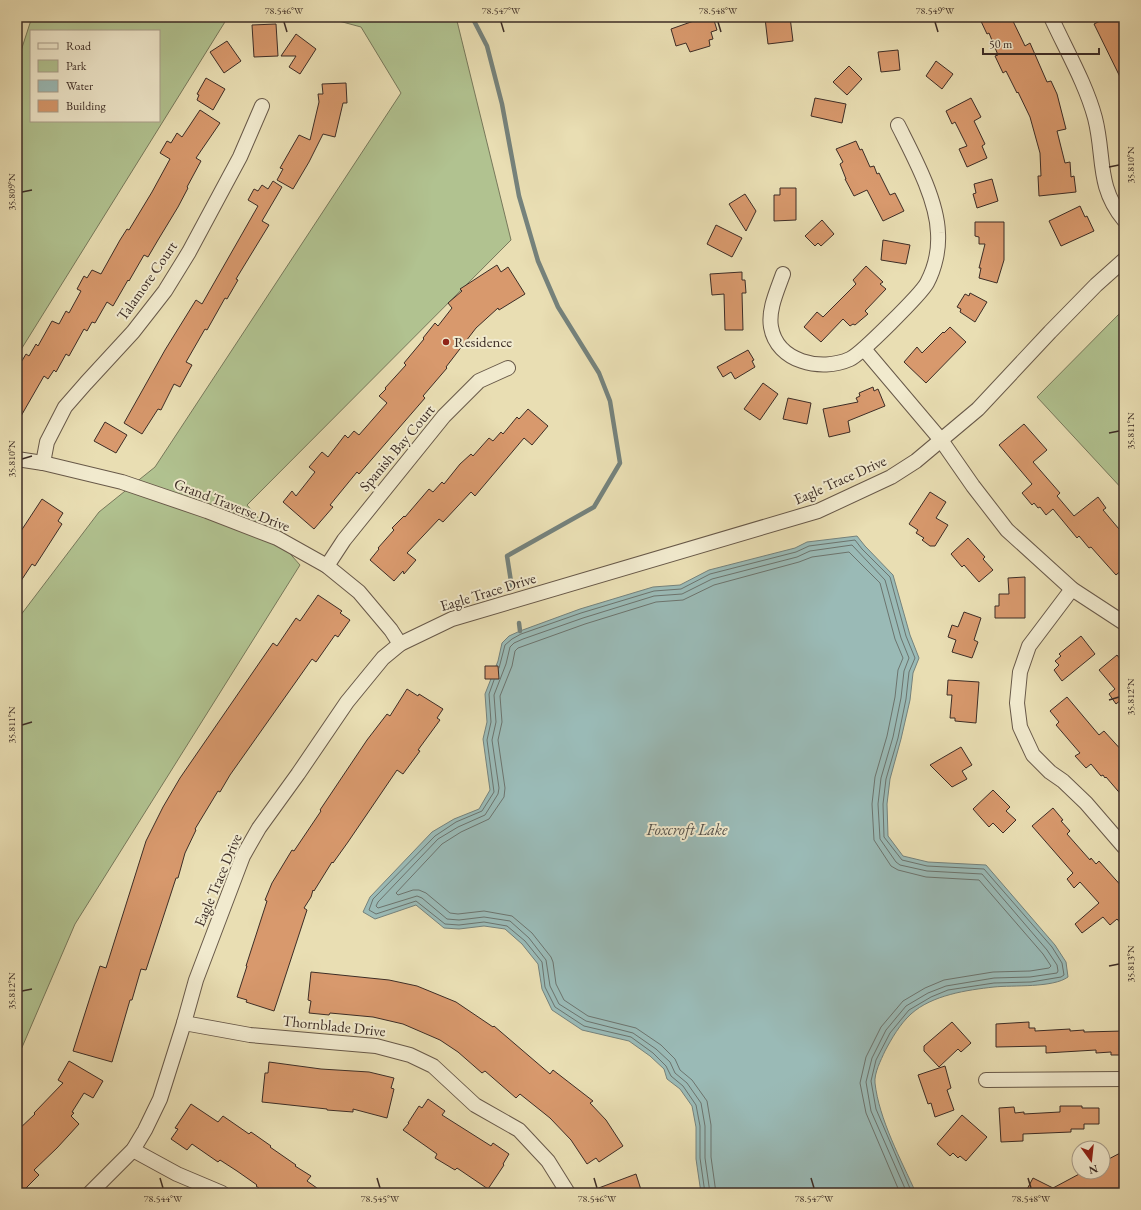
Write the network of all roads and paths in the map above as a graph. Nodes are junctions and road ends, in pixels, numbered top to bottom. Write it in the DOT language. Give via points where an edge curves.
graph roads {
  1 [pos="1051,17"];
  2 [pos="262,106"];
  3 [pos="898,125"];
  4 [pos="1124,220"];
  5 [pos="1124,260"];
  6 [pos="783,274"];
  7 [pos="864,349"];
  8 [pos="508,368"];
  9 [pos="938,437"];
  10 [pos="17,459"];
  11 [pos="43,462"];
  12 [pos="327,566"];
  13 [pos="1072,589"];
  14 [pos="1124,623"];
  15 [pos="400,644"];
  16 [pos="1124,847"];
  17 [pos="184,1023"];
  18 [pos="1124,1079"];
  19 [pos="986,1080"];
  20 [pos="133,1150"];
  21 [pos="90,1193"];
  22 [pos="222,1193"];
  23 [pos="568,1193"];
  1 -- 4 [label="street" via="1089,98 1095,120 1103,179 1111,201"];
  2 -- 11 [label="street, Talamore Court" via="240,157 189,252 133,332 65,407 47,442"];
  3 -- 7 [label="street" via="924,180 935,212 938,233 936,258 927,283"];
  5 -- 9 [label="street, Eagle Trace Drive" via="1096,285 978,409"];
  6 -- 7 [label="street" via="772,306 771,326 775,341 786,352 801,361 820,365 851,359"];
  7 -- 9 [label="street"];
  8 -- 12 [label="street, Spanish Bay Court" via="479,381 444,416 344,540"];
  9 -- 13 [label="street" via="1007,530"];
  9 -- 15 [label="street, Eagle Trace Drive" via="916,461 891,477 818,511 452,619"];
  10 -- 11 [label="street, Grand Traverse Drive"];
  11 -- 12 [label="street, Grand Traverse Drive" via="122,482 207,511 278,538"];
  12 -- 15 [label="street, Grand Traverse Drive" via="358,592"];
  13 -- 14 [label="street"];
  13 -- 16 [label="street" via="1028,646 1020,672 1020,727 1033,755 1086,803"];
  15 -- 17 [label="street, Eagle Trace Drive" via="383,658 347,702 259,828 243,856 196,980"];
  17 -- 20 [label="street, Eagle Trace Drive" via="160,1099"];
  17 -- 23 [label="street, Thornblade Drive" via="250,1035 376,1046 410,1055 433,1066 475,1105 519,1130 548,1161"];
  18 -- 19 [label="street"];
  20 -- 21 [label="street, Eagle Trace Drive"];
  20 -- 22 [label="street" via="178,1174"];
}
